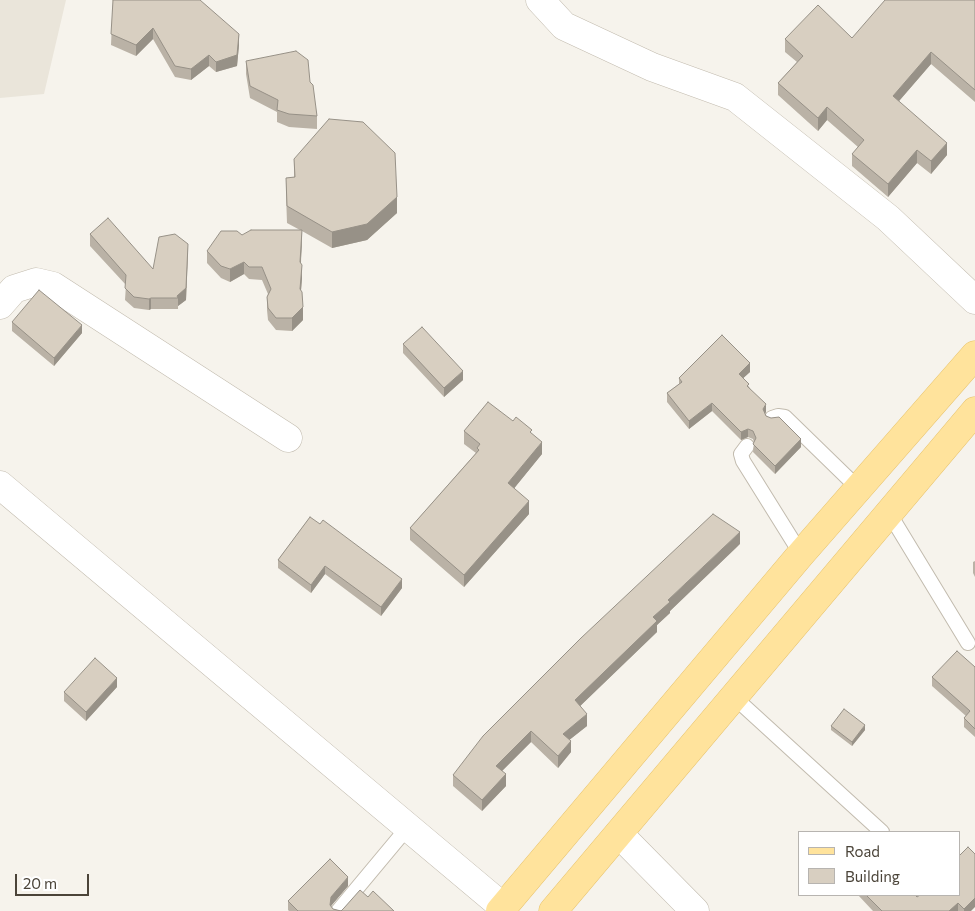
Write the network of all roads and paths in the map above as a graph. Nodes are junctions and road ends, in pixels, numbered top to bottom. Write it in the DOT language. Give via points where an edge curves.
graph roads {
  1 [pos="540,0"];
  2 [pos="975,300"];
  3 [pos="0,305"];
  4 [pos="975,355"];
  5 [pos="975,411"];
  6 [pos="772,418"];
  7 [pos="288,438"];
  8 [pos="747,446"];
  9 [pos="0,485"];
  10 [pos="858,488"];
  11 [pos="889,513"];
  12 [pos="801,554"];
  13 [pos="968,643"];
  14 [pos="734,696"];
  15 [pos="408,827"];
  16 [pos="881,831"];
  17 [pos="619,834"];
  18 [pos="501,909"];
  19 [pos="338,911"];
  20 [pos="553,911"];
  21 [pos="695,911"];
  1 -- 2 [label="street" via="564,26 652,67 735,97 888,218"];
  3 -- 7 [label="street" via="14,289 36,282 53,286"];
  4 -- 10 [label="main road"];
  5 -- 11 [label="main road"];
  6 -- 10 [label="lane" via="785,417"];
  8 -- 12 [label="lane" via="741,454 743,461"];
  9 -- 15 [label="street"];
  10 -- 12 [label="main road"];
  11 -- 13 [label="lane"];
  11 -- 14 [label="main road"];
  12 -- 18 [label="main road"];
  14 -- 16 [label="lane"];
  14 -- 17 [label="main road"];
  15 -- 18 [label="street"];
  15 -- 19 [label="lane"];
  17 -- 20 [label="main road"];
  17 -- 21 [label="street"];
}
